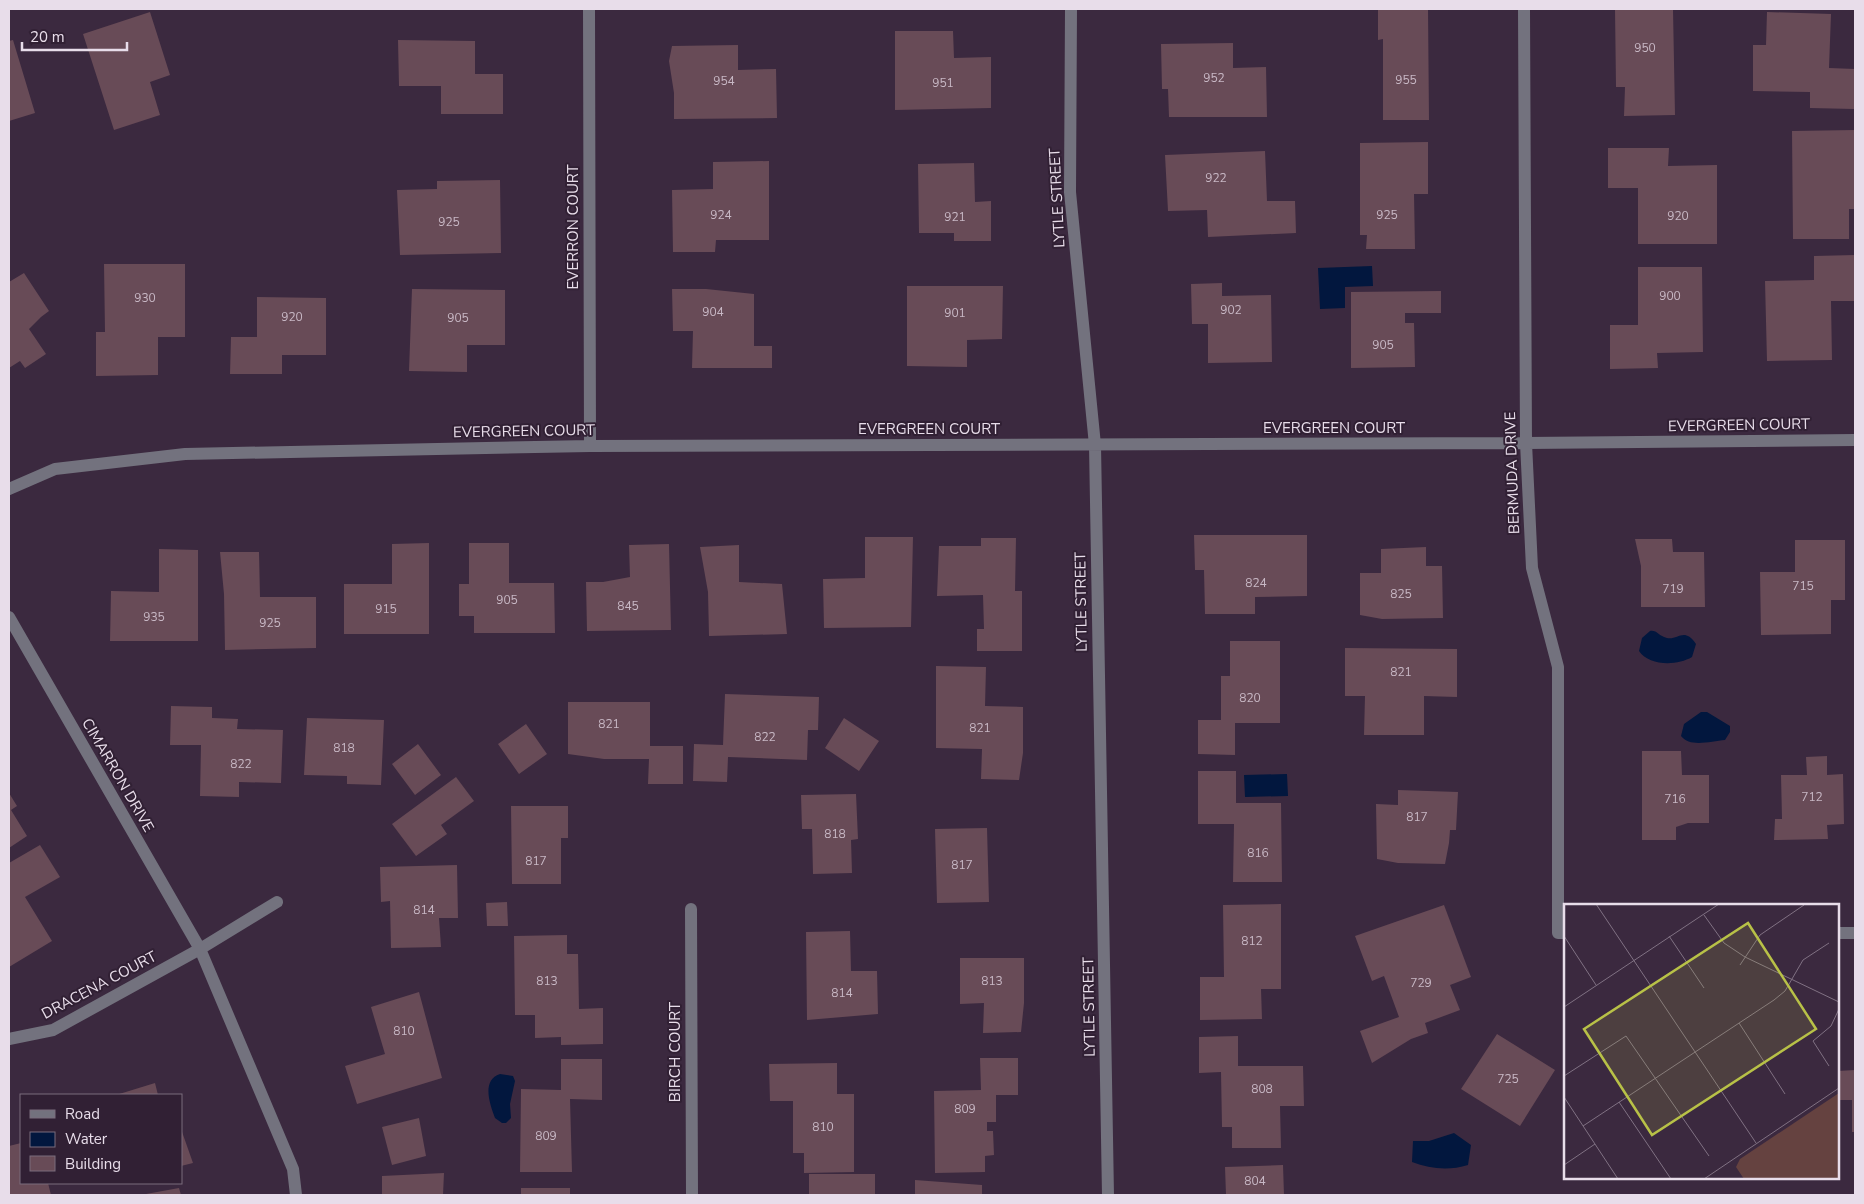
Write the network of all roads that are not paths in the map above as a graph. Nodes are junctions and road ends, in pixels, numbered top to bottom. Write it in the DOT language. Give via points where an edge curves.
graph roads {
  1 [pos="589,9"];
  2 [pos="1071,9"];
  3 [pos="1524,9"];
  4 [pos="1855,440"];
  5 [pos="1526,443"];
  6 [pos="1094,445"];
  7 [pos="590,446"];
  8 [pos="9,489"];
  9 [pos="9,617"];
  10 [pos="277,902"];
  11 [pos="691,909"];
  12 [pos="1562,933"];
  13 [pos="1839,933"];
  14 [pos="1855,933"];
  15 [pos="200,949"];
  16 [pos="9,1039"];
  17 [pos="296,1195"];
  18 [pos="692,1195"];
  19 [pos="1108,1195"];
  1 -- 7 [label="street, EVERRON COURT"];
  2 -- 6 [label="street, LYTLE STREET" via="1070,192"];
  3 -- 5 [label="street, BERMUDA DRIVE"];
  4 -- 5 [label="street, EVERGREEN COURT"];
  5 -- 6 [label="street, EVERGREEN COURT"];
  5 -- 12 [label="street, BERMUDA DRIVE" via="1532,568 1558,667"];
  6 -- 7 [label="street, EVERGREEN COURT"];
  6 -- 19 [label="street, LYTLE STREET"];
  7 -- 8 [label="street, EVERGREEN COURT" via="185,454 55,469"];
  9 -- 15 [label="street, CIMARRON DRIVE"];
  10 -- 15 [label="street"];
  11 -- 18 [label="street, BIRCH COURT"];
  13 -- 14 [label="street"];
  15 -- 16 [label="street, DRACENA COURT" via="53,1030"];
  15 -- 17 [label="street, CIMARRON DRIVE" via="293,1169"];
}
